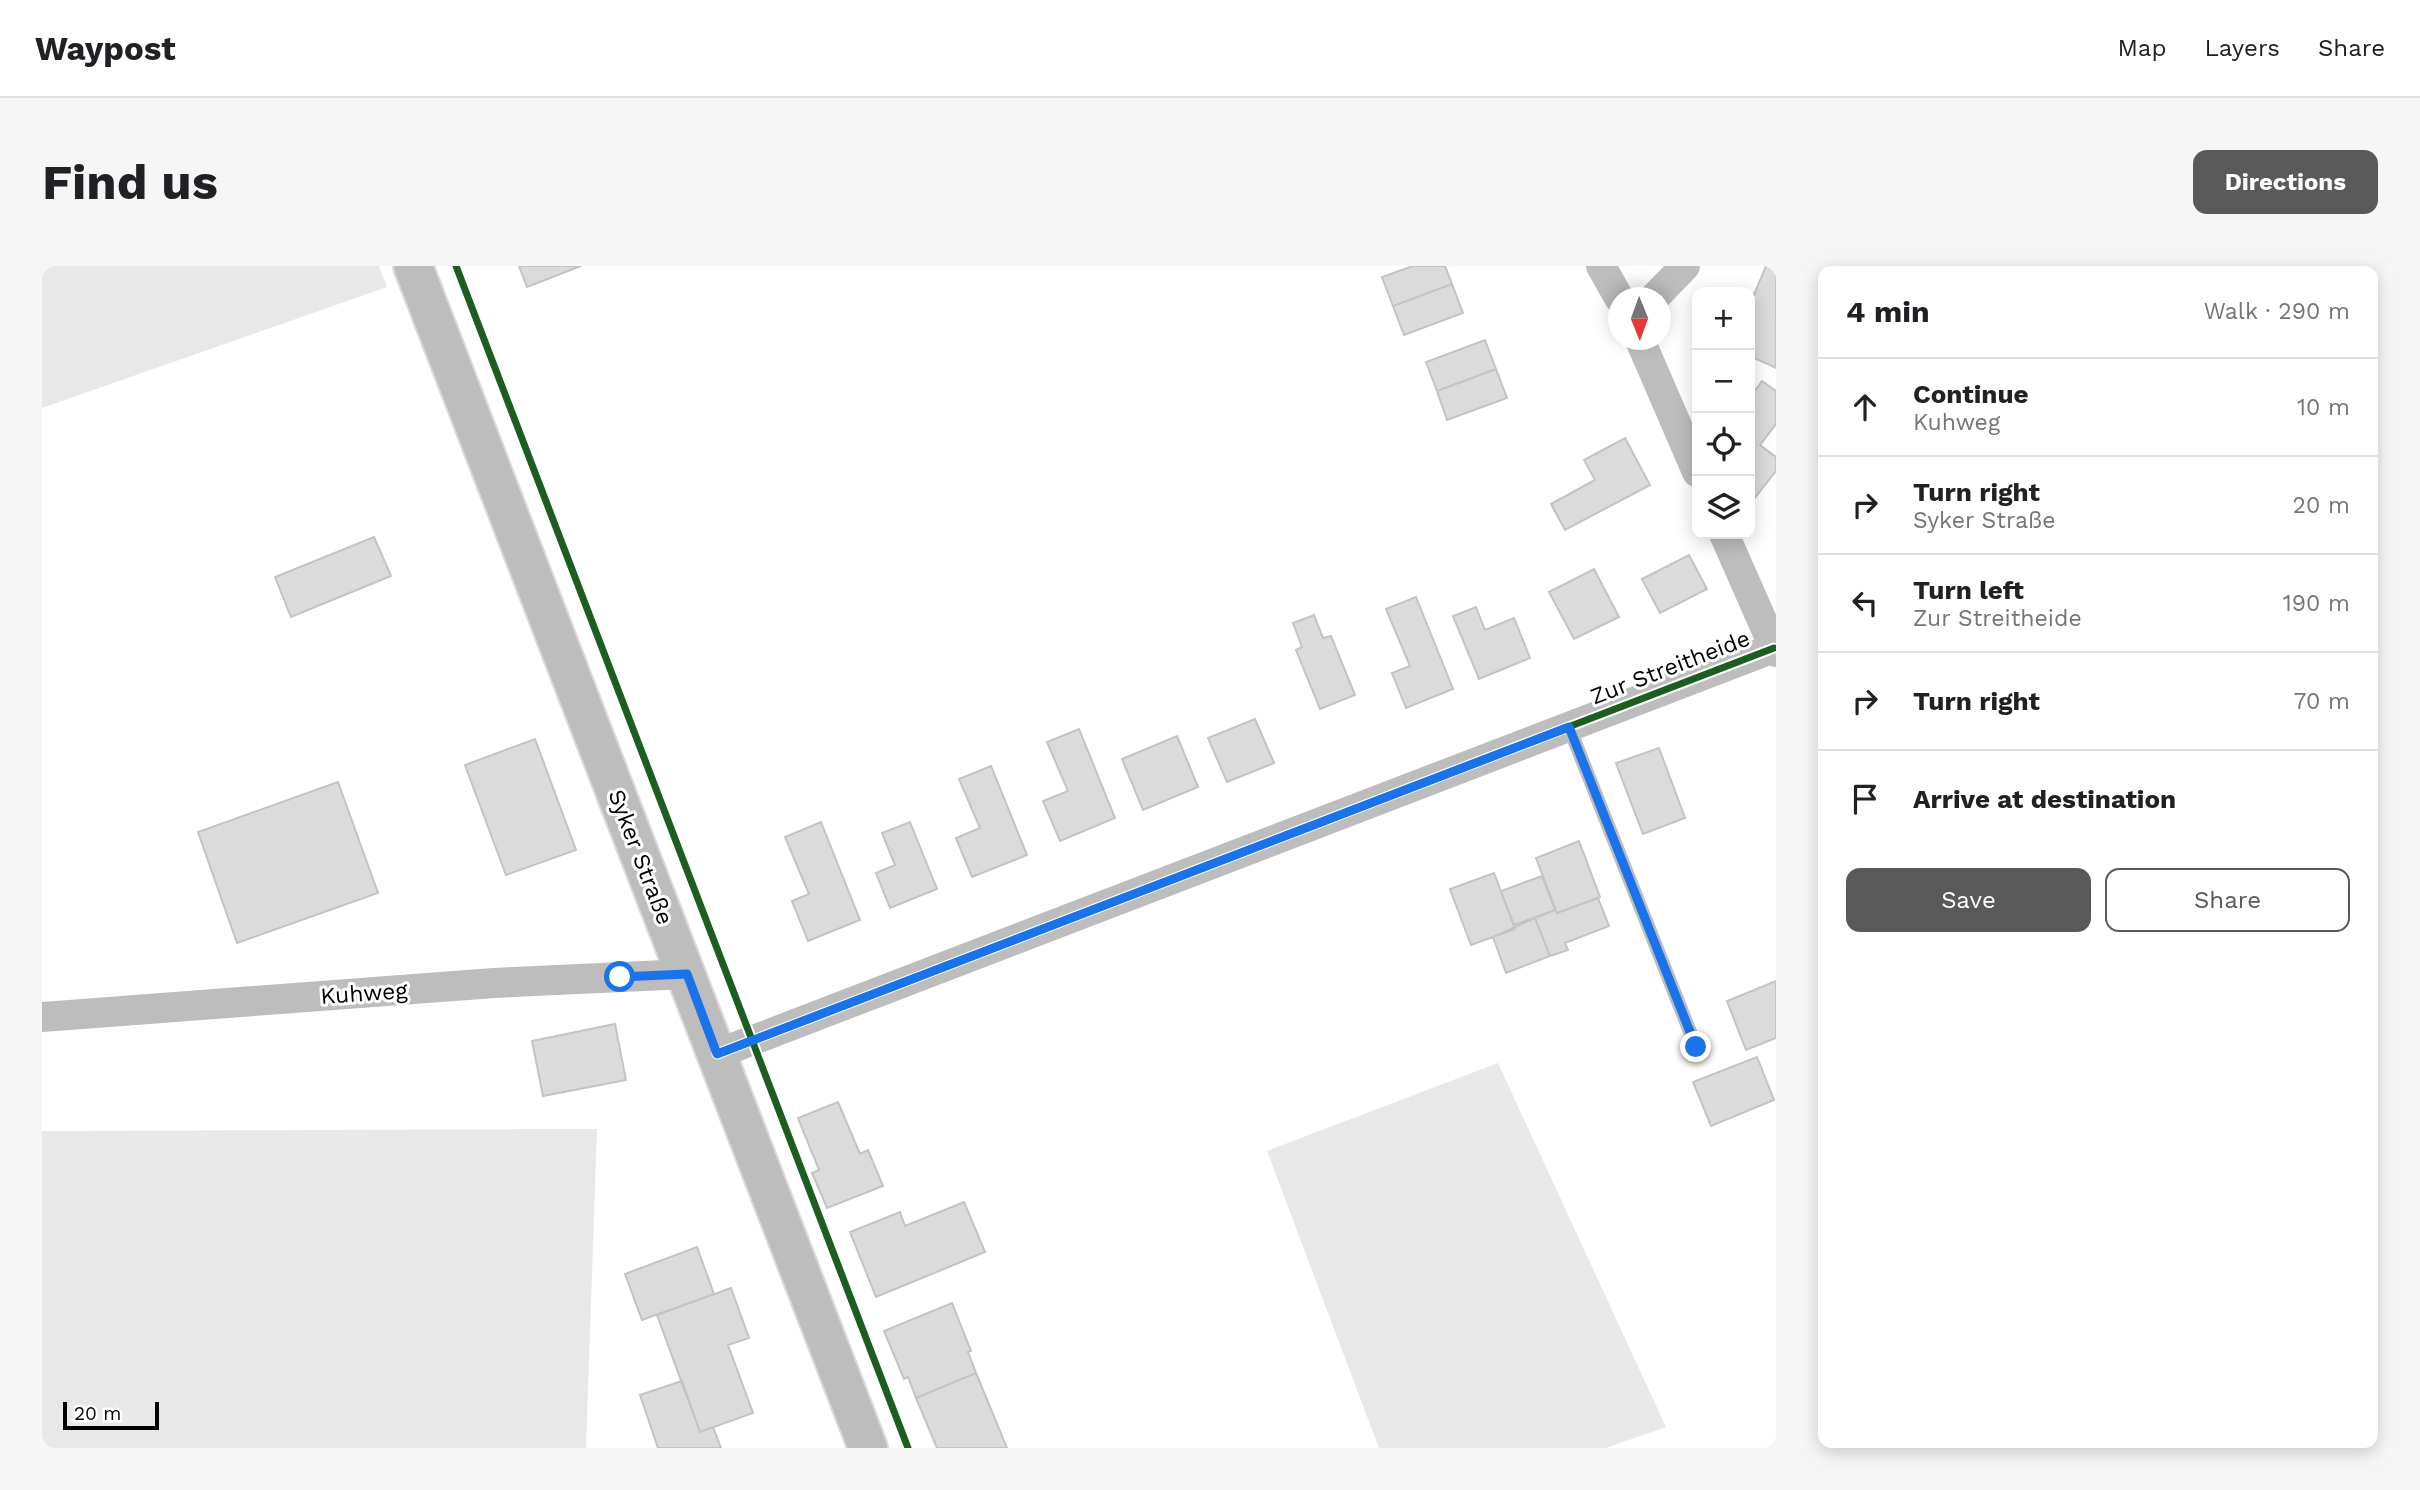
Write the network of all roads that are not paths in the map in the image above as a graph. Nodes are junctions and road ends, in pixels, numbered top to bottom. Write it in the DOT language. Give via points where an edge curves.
graph roads {
  1 [pos="413,266"];
  2 [pos="1601,266"];
  3 [pos="1685,266"];
  4 [pos="1613,287"];
  5 [pos="1665,287"];
  6 [pos="1644,350"];
  7 [pos="1692,460"];
  8 [pos="1726,539"];
  9 [pos="1775,650"];
  10 [pos="1569,727"];
  11 [pos="687,974"];
  12 [pos="42,1017"];
  13 [pos="1696,1047"];
  14 [pos="717,1054"];
  15 [pos="868,1448"];
  1 -- 11 [label="main road, Syker Straße"];
  2 -- 4 [label="street"];
  3 -- 5 [label="street"];
  6 -- 7 [label="street"];
  8 -- 9 [label="street"];
  9 -- 10 [label="street, Zur Streitheide"];
  10 -- 13 [label="lane"];
  10 -- 14 [label="street, Zur Streitheide"];
  11 -- 12 [label="street, Kuhweg" via="494,983"];
  11 -- 14 [label="main road, Syker Straße"];
  14 -- 15 [label="main road, Syker Straße"];
}
